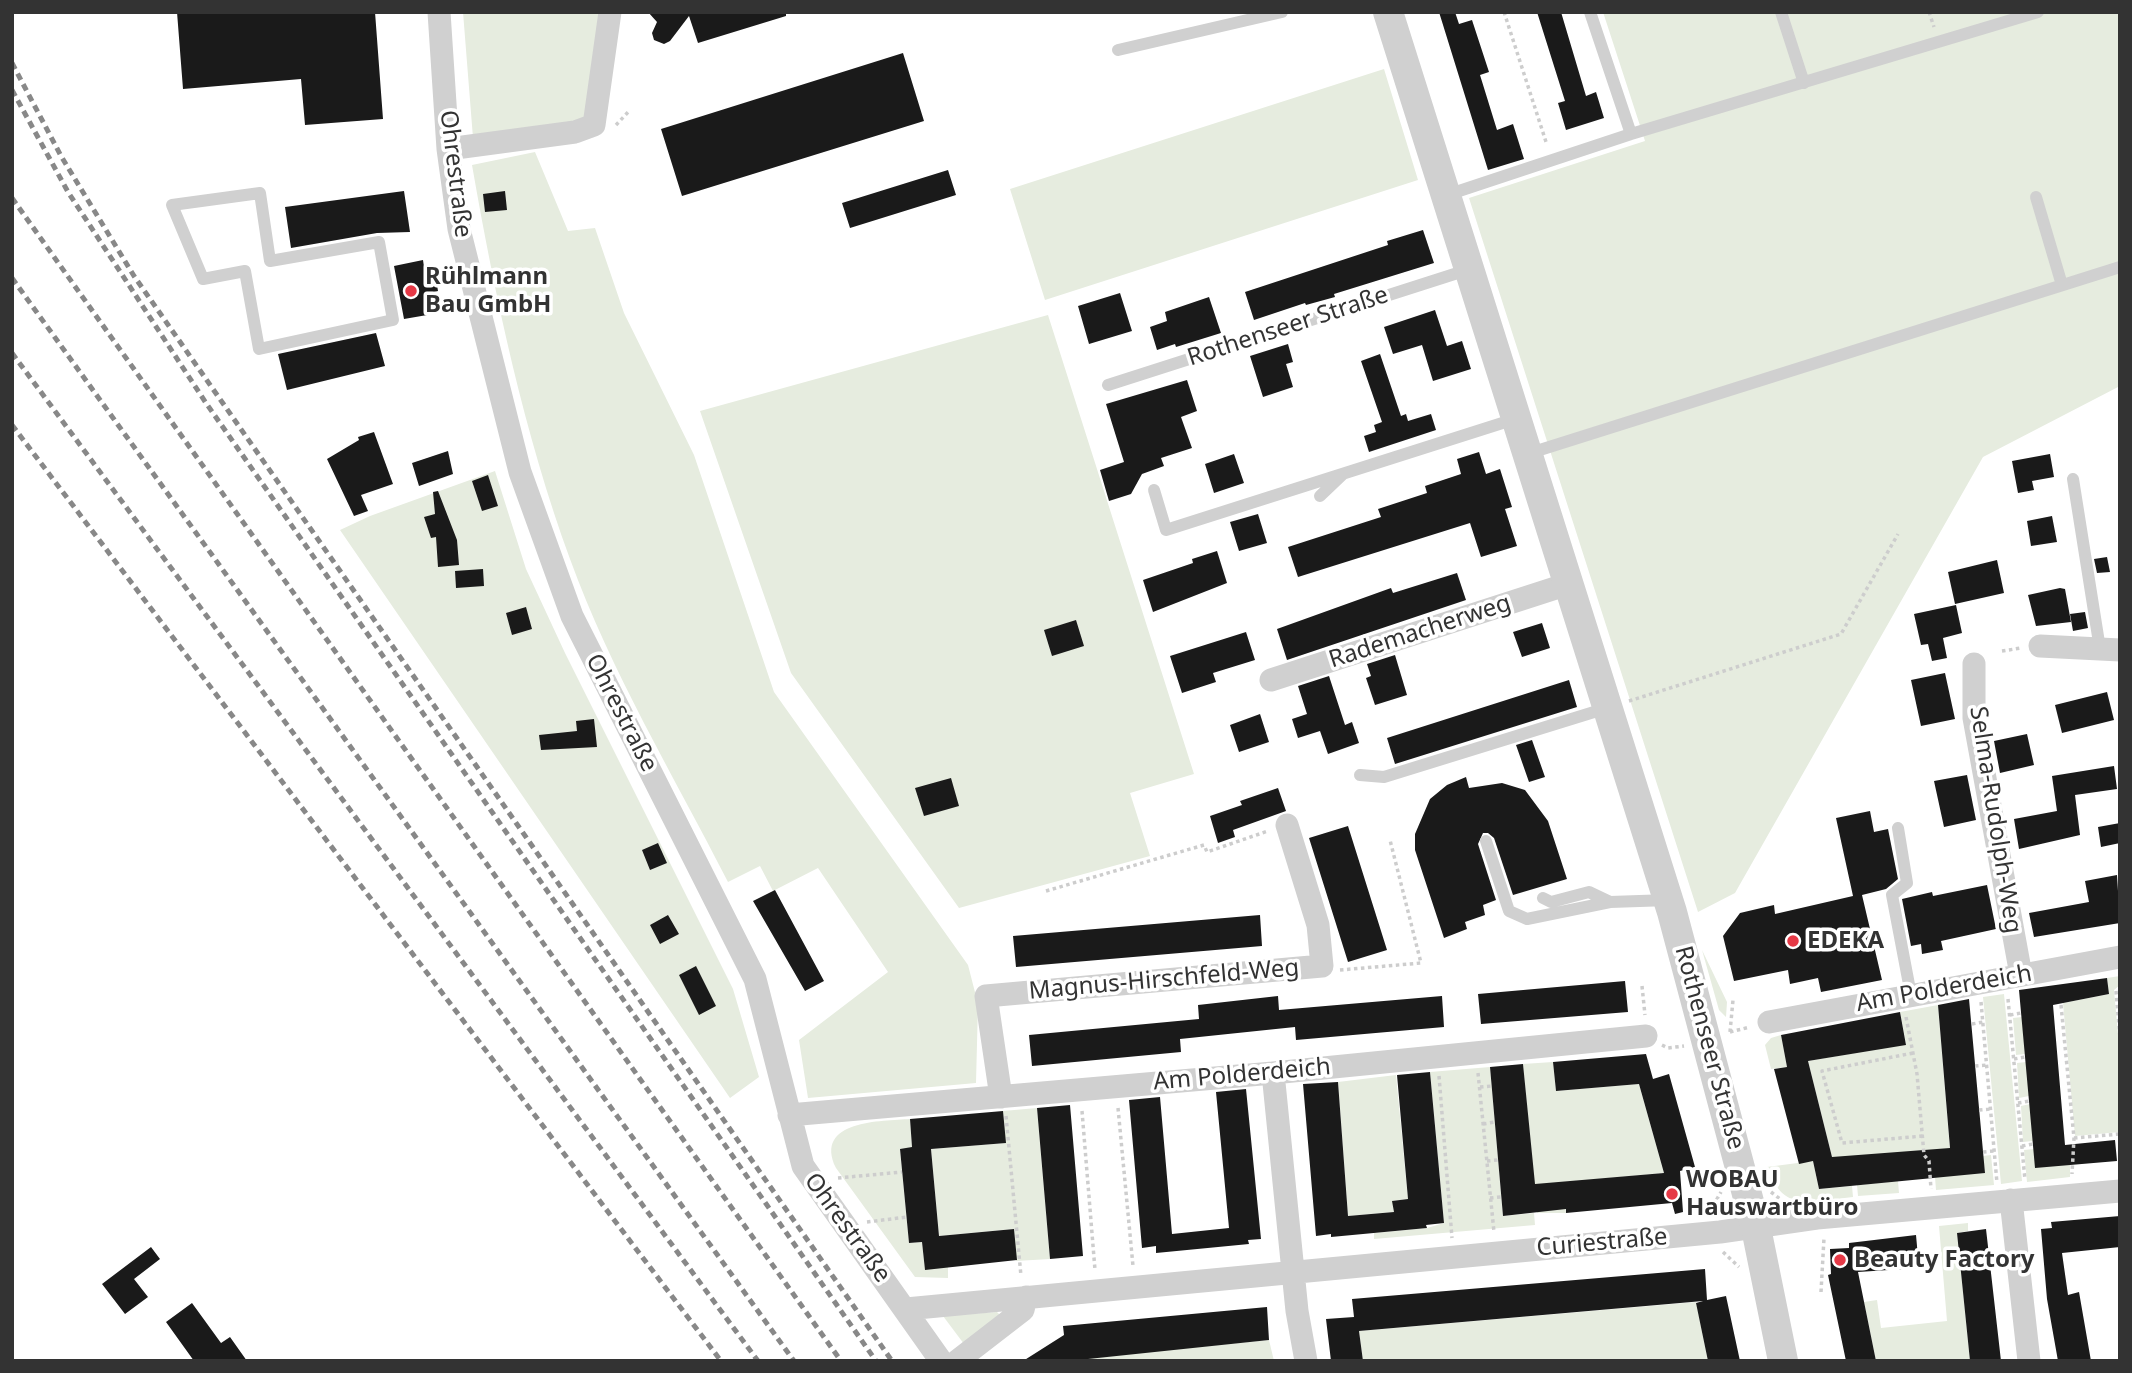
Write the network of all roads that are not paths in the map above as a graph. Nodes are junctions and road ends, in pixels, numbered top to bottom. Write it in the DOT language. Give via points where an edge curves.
graph roads {
  1 [pos="439,12"];
  2 [pos="610,12"];
  3 [pos="1282,12"];
  4 [pos="1388,12"];
  5 [pos="1590,12"];
  6 [pos="1781,12"];
  7 [pos="2038,12"];
  8 [pos="1118,50"];
  9 [pos="1804,83"];
  10 [pos="1631,134"];
  11 [pos="448,149"];
  12 [pos="1445,196"];
  13 [pos="2036,197"];
  14 [pos="2120,267"];
  15 [pos="1468,270"];
  16 [pos="2062,285"];
  17 [pos="393,320"];
  18 [pos="1108,385"];
  19 [pos="1516,419"];
  20 [pos="1527,454"];
  21 [pos="1344,473"];
  22 [pos="2073,480"];
  23 [pos="1154,490"];
  24 [pos="1320,496"];
  25 [pos="1568,584"];
  26 [pos="2036,646"];
  27 [pos="2110,649"];
  28 [pos="1974,664"];
  29 [pos="1271,680"];
  30 [pos="1607,708"];
  31 [pos="1360,775"];
  32 [pos="1287,825"];
  33 [pos="1898,828"];
  34 [pos="1486,841"];
  35 [pos="1543,898"];
  36 [pos="1669,900"];
  37 [pos="1610,902"];
  38 [pos="2120,957"];
  39 [pos="2014,983"];
  40 [pos="1908,1002"];
  41 [pos="1769,1022"];
  42 [pos="1646,1036"];
  43 [pos="1273,1073"];
  44 [pos="1002,1097"];
  45 [pos="789,1115"];
  46 [pos="2011,1191"];
  47 [pos="2120,1191"];
  48 [pos="1756,1228"];
  49 [pos="1293,1273"];
  50 [pos="1024,1287"];
  51 [pos="906,1309"];
  52 [pos="941,1361"];
  53 [pos="957,1361"];
  54 [pos="1306,1361"];
  55 [pos="1783,1361"];
  56 [pos="2029,1361"];
  1 -- 11 [label="street, Ohrestraße"];
  2 -- 11 [label="street" via="594,125 575,132"];
  3 -- 8 [label="lane"];
  4 -- 12 [label="street, Rothenseer Straße"];
  5 -- 10 [label="lane"];
  6 -- 9 [label="lane"];
  7 -- 9 [label="lane"];
  9 -- 10 [label="lane"];
  10 -- 12 [label="lane"];
  11 -- 45 [label="street, Ohrestraße" via="459,229 520,472 572,616 755,979"];
  12 -- 15 [label="street, Rothenseer Straße"];
  13 -- 16 [label="lane"];
  14 -- 16 [label="lane"];
  15 -- 18 [label="lane, Rothenseer Straße"];
  15 -- 19 [label="street, Rothenseer Straße"];
  16 -- 20 [label="lane"];
  17 -- 17 [label="lane" via="259,349 245,271 203,279 172,205 260,193 270,261 379,242"];
  19 -- 20 [label="street, Rothenseer Straße"];
  19 -- 21 [label="lane"];
  20 -- 25 [label="street, Rothenseer Straße"];
  21 -- 23 [label="lane" via="1166,530"];
  21 -- 24 [label="lane"];
  22 -- 27 [label="lane"];
  25 -- 29 [label="street, Rademacherweg"];
  25 -- 30 [label="street, Rothenseer Straße"];
  26 -- 27 [label="street"];
  28 -- 39 [label="street, Selma-Rudolph-Weg" via="1974,718"];
  30 -- 31 [label="lane" via="1384,777"];
  30 -- 36 [label="street, Rothenseer Straße"];
  32 -- 44 [label="street, Magnus-Hirschfeld-Weg" via="1318,925 1322,966 986,996"];
  33 -- 40 [label="lane" via="1907,883 1892,895"];
  34 -- 37 [label="lane" via="1510,911 1527,919"];
  35 -- 37 [label="lane" via="1551,902 1590,892"];
  36 -- 37 [label="lane"];
  36 -- 48 [label="street, Rothenseer Straße"];
  38 -- 39 [label="street, Am Polderdeich"];
  39 -- 40 [label="street, Am Polderdeich"];
  40 -- 41 [label="street, Am Polderdeich"];
  42 -- 43 [label="street, Am Polderdeich"];
  43 -- 44 [label="street, Am Polderdeich"];
  43 -- 49 [label="street"];
  44 -- 45 [label="street, Am Polderdeich"];
  45 -- 51 [label="street, Ohrestraße" via="808,1175"];
  46 -- 47 [label="street, Curiestraße"];
  46 -- 48 [label="street, Curiestraße" via="1933,1208"];
  46 -- 56 [label="street"];
  48 -- 49 [label="street, Curiestraße"];
  48 -- 55 [label="street, Rothenseer Straße"];
  49 -- 50 [label="street, Curiestraße"];
  49 -- 54 [label="street"];
  50 -- 51 [label="street, Curiestraße"];
  50 -- 53 [label="street" via="1023,1310"];
  51 -- 52 [label="street, Ohrestraße"];
}
